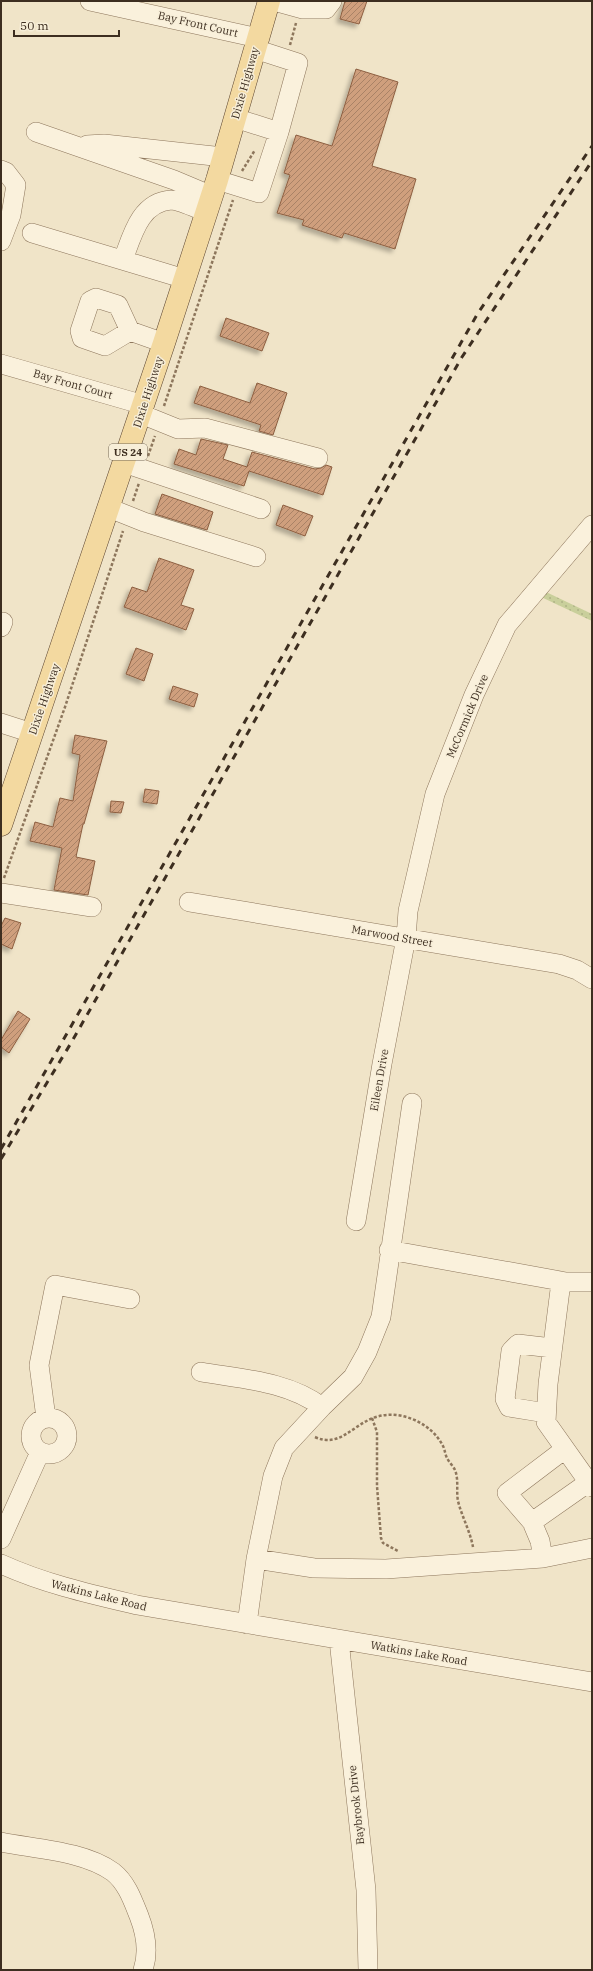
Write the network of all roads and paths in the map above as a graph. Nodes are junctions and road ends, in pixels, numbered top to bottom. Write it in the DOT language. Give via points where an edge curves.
graph roads {
  1 [pos="90,1"];
  2 [pos="269,1"];
  3 [pos="274,1"];
  4 [pos="332,1"];
  5 [pos="301,8"];
  6 [pos="256,43"];
  7 [pos="285,59"];
  8 [pos="235,118"];
  9 [pos="272,130"];
  10 [pos="36,132"];
  11 [pos="74,146"];
  12 [pos="223,157"];
  13 [pos="1,170"];
  14 [pos="237,187"];
  15 [pos="211,196"];
  16 [pos="32,233"];
  17 [pos="1,241"];
  18 [pos="123,260"];
  19 [pos="185,279"];
  20 [pos="130,331"];
  21 [pos="164,343"];
  22 [pos="1,364"];
  23 [pos="148,414"];
  24 [pos="318,458"];
  25 [pos="134,466"];
  26 [pos="261,509"];
  27 [pos="118,512"];
  28 [pos="592,525"];
  29 [pos="256,557"];
  30 [pos="1,723"];
  31 [pos="32,733"];
  32 [pos="1,825"];
  33 [pos="2,886"];
  34 [pos="188,902"];
  35 [pos="92,907"];
  36 [pos="406,938"];
  37 [pos="592,979"];
  38 [pos="412,1103"];
  39 [pos="356,1221"];
  40 [pos="389,1250"];
  41 [pos="561,1282"];
  42 [pos="592,1282"];
  43 [pos="130,1299"];
  44 [pos="552,1348"];
  45 [pos="201,1372"];
  46 [pos="322,1407"];
  47 [pos="546,1413"];
  48 [pos="46,1418"];
  49 [pos="372,1418"];
  50 [pos="301,1429"];
  51 [pos="565,1449"];
  52 [pos="40,1452"];
  53 [pos="590,1485"];
  54 [pos="532,1522"];
  55 [pos="1,1539"];
  56 [pos="474,1548"];
  57 [pos="479,1548"];
  58 [pos="592,1548"];
  59 [pos="466,1549"];
  60 [pos="401,1553"];
  61 [pos="542,1558"];
  62 [pos="256,1559"];
  63 [pos="1,1564"];
  64 [pos="247,1624"];
  65 [pos="339,1640"];
  66 [pos="592,1682"];
  67 [pos="1,1842"];
  68 [pos="143,1970"];
  69 [pos="368,1970"];
  1 -- 6 [label="street, Bay Front Court"];
  2 -- 6 [label="main road, Dixie Highway / US 24"];
  3 -- 5 [label="street"];
  4 -- 5 [label="street" via="326,9"];
  5 -- 7 [label="path"];
  6 -- 7 [label="street, Bay Front Court"];
  6 -- 8 [label="main road, Dixie Highway / US 24"];
  7 -- 9 [label="street" via="298,64"];
  8 -- 9 [label="street"];
  8 -- 12 [label="main road, Dixie Highway / US 24"];
  9 -- 14 [label="path" via="262,138 242,170"];
  9 -- 14 [label="street" via="259,194"];
  10 -- 11 [label="street"];
  11 -- 12 [label="street" via="104,144"];
  11 -- 15 [label="street" via="174,180"];
  12 -- 15 [label="main road, Dixie Highway / US 24"];
  13 -- 17 [label="street" via="6,172 16,185 11,215"];
  14 -- 15 [label="street"];
  14 -- 23 [label="path"];
  15 -- 18 [label="street" via="172,200 153,205 135,226"];
  15 -- 19 [label="main road, Dixie Highway / US 24"];
  16 -- 18 [label="street"];
  18 -- 19 [label="street"];
  19 -- 21 [label="main road, Dixie Highway / US 24"];
  20 -- 21 [label="street"];
  21 -- 23 [label="main road, Dixie Highway / US 24"];
  22 -- 23 [label="street, Bay Front Court"];
  23 -- 24 [label="street, Bay Front Court" via="178,429 205,428"];
  23 -- 25 [label="main road, Dixie Highway / US 24"];
  23 -- 25 [label="path"];
  25 -- 26 [label="street"];
  25 -- 27 [label="main road, Dixie Highway / US 24"];
  25 -- 27 [label="path"];
  27 -- 29 [label="street"];
  27 -- 31 [label="main road, Dixie Highway / US 24"];
  27 -- 33 [label="path" via="65,707"];
  28 -- 36 [label="street, McCormick Drive" via="507,625 474,695 435,794 408,911"];
  30 -- 31 [label="street"];
  31 -- 32 [label="main road, Dixie Highway / US 24"];
  33 -- 35 [label="street"];
  34 -- 36 [label="street, Marwood Street"];
  36 -- 37 [label="street, Marwood Street" via="559,964"];
  36 -- 39 [label="street, Eileen Drive"];
  38 -- 40 [label="street"];
  40 -- 41 [label="street"];
  40 -- 46 [label="street" via="380,1317 367,1352 353,1377"];
  41 -- 42 [label="street"];
  41 -- 44 [label="street"];
  43 -- 48 [label="street" via="55,1285 39,1365"];
  44 -- 47 [label="street"];
  44 -- 47 [label="street" via="518,1344 511,1351 505,1399 509,1407"];
  45 -- 46 [label="street" via="287,1388 310,1398"];
  46 -- 50 [label="street"];
  47 -- 51 [label="street" via="546,1422"];
  48 -- 52 [label="street" via="35,1424 31,1436 32,1442"];
  48 -- 52 [label="street" via="63,1423 67,1439 65,1445 57,1452"];
  49 -- 50 [label="path" via="342,1437 332,1440 321,1440"];
  49 -- 56 [label="path" via="396,1416 419,1421 443,1445 455,1471 458,1499"];
  49 -- 60 [label="path" via="377,1432 377,1486 381,1538 383,1543"];
  50 -- 62 [label="street" via="284,1448 273,1476"];
  51 -- 53 [label="street"];
  51 -- 54 [label="street" via="507,1493"];
  52 -- 55 [label="street"];
  53 -- 54 [label="street"];
  54 -- 61 [label="street" via="540,1541"];
  56 -- 57 [label="path"];
  56 -- 59 [label="path"];
  58 -- 61 [label="street"];
  61 -- 62 [label="street" via="386,1569 314,1568"];
  62 -- 64 [label="street"];
  63 -- 64 [label="street, Watkins Lake Road" via="68,1590"];
  64 -- 65 [label="street, Watkins Lake Road"];
  65 -- 66 [label="street, Watkins Lake Road"];
  65 -- 69 [label="street, Baybrook Drive" via="366,1890"];
  67 -- 68 [label="street" via="88,1859 114,1873 130,1892 144,1929 147,1958"];
}
